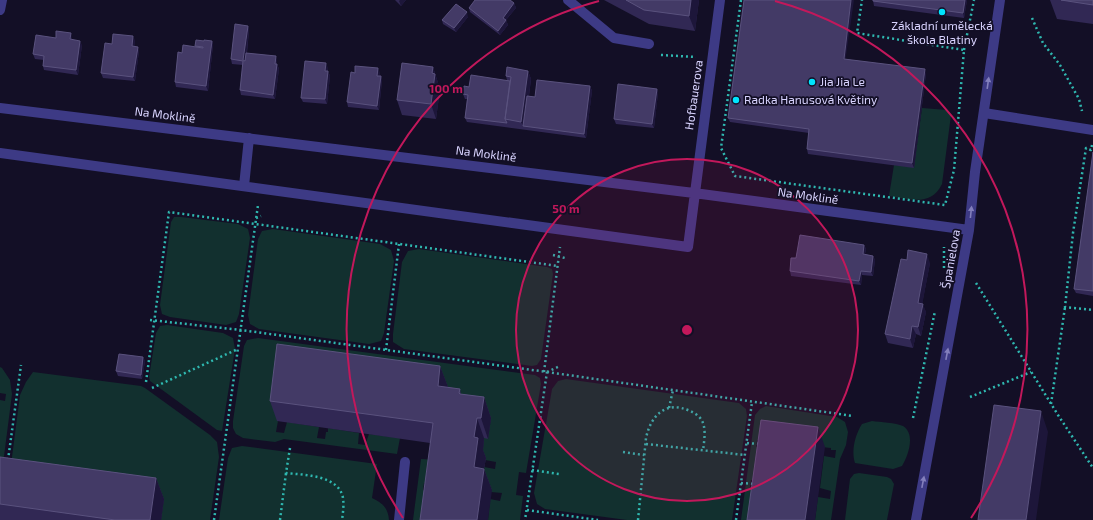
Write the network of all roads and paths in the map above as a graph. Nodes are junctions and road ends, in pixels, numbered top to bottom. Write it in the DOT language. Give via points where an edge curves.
graph roads {
  1 [pos="2,0"];
  2 [pos="568,0"];
  3 [pos="720,0"];
  4 [pos="742,0"];
  5 [pos="862,0"];
  6 [pos="974,0"];
  7 [pos="1000,0"];
  8 [pos="0,10"];
  9 [pos="1032,18"];
  10 [pos="649,44"];
  11 [pos="964,50"];
  12 [pos="712,58"];
  13 [pos="0,108"];
  14 [pos="984,113"];
  15 [pos="1090,130"];
  16 [pos="249,138"];
  17 [pos="1092,142"];
  18 [pos="0,153"];
  19 [pos="244,186"];
  20 [pos="260,189"];
  21 [pos="694,193"];
  22 [pos="261,216"];
  23 [pos="256,218"];
  24 [pos="255,223"];
  25 [pos="562,230"];
  26 [pos="969,230"];
  27 [pos="399,244"];
  28 [pos="553,256"];
  29 [pos="559,256"];
  30 [pos="565,258"];
  31 [pos="558,266"];
  32 [pos="973,277"];
  33 [pos="1065,307"];
  34 [pos="1093,310"];
  35 [pos="935,311"];
  36 [pos="152,320"];
  37 [pos="241,330"];
  38 [pos="238,349"];
  39 [pos="386,350"];
  40 [pos="21,365"];
  41 [pos="560,366"];
  42 [pos="545,372"];
  43 [pos="1031,372"];
  44 [pos="146,382"];
  45 [pos="152,388"];
  46 [pos="673,390"];
  47 [pos="970,397"];
  48 [pos="752,402"];
  49 [pos="1051,404"];
  50 [pos="669,408"];
  51 [pos="854,416"];
  52 [pos="913,418"];
  53 [pos="747,443"];
  54 [pos="646,444"];
  55 [pos="761,444"];
  56 [pos="290,448"];
  57 [pos="703,451"];
  58 [pos="623,452"];
  59 [pos="644,455"];
  60 [pos="745,455"];
  61 [pos="7,462"];
  62 [pos="406,462"];
  63 [pos="1093,468"];
  64 [pos="532,470"];
  65 [pos="286,473"];
  66 [pos="559,474"];
  67 [pos="741,483"];
  68 [pos="762,485"];
  69 [pos="527,510"];
  70 [pos="214,520"];
  71 [pos="280,520"];
  72 [pos="342,520"];
  73 [pos="399,520"];
  74 [pos="525,520"];
  75 [pos="597,520"];
  76 [pos="638,520"];
  77 [pos="736,520"];
  78 [pos="916,520"];
  1 -- 8 [label="street"];
  2 -- 10 [label="street" via="614,38"];
  3 -- 12 [label="street, Hofbauerova"];
  4 -- 11 [label="path" via="721,148 735,176 945,205 954,170"];
  5 -- 11 [label="path" via="857,33"];
  6 -- 11 [label="path"];
  14 -- 7 [label="street, Španielova, one-way"];
  9 -- 15 [label="path" via="1043,43 1060,65 1079,99"];
  10 -- 12 [label="path" via="648,54"];
  12 -- 21 [label="street, Hofbauerova"];
  13 -- 16 [label="street, Na Moklině"];
  14 -- 15 [label="street"];
  26 -- 14 [label="street, Španielova, one-way"];
  16 -- 19 [label="street"];
  16 -- 21 [label="street, Na Moklině"];
  17 -- 33 [label="path" via="1091,150 1086,148"];
  18 -- 19 [label="street"];
  19 -- 20 [label="street"];
  20 -- 23 [label="path"];
  20 -- 25 [label="street"];
  21 -- 25 [label="street, Hofbauerova" via="688,248"];
  21 -- 26 [label="street, Na Moklině"];
  22 -- 23 [label="path"];
  23 -- 24 [label="path"];
  24 -- 27 [label="path"];
  24 -- 36 [label="path" via="169,212"];
  24 -- 37 [label="path"];
  25 -- 29 [label="path"];
  78 -- 26 [label="street, Španielova, one-way"];
  27 -- 31 [label="path"];
  27 -- 39 [label="path"];
  28 -- 29 [label="path"];
  29 -- 30 [label="path"];
  29 -- 31 [label="path"];
  31 -- 42 [label="path"];
  32 -- 43 [label="path"];
  33 -- 34 [label="path"];
  33 -- 49 [label="path"];
  35 -- 52 [label="path"];
  36 -- 37 [label="path"];
  36 -- 44 [label="path"];
  37 -- 38 [label="path"];
  37 -- 39 [label="path"];
  38 -- 45 [label="path"];
  38 -- 70 [label="path"];
  39 -- 42 [label="path"];
  40 -- 61 [label="path"];
  41 -- 42 [label="path"];
  42 -- 46 [label="path"];
  42 -- 64 [label="path"];
  43 -- 47 [label="path"];
  43 -- 49 [label="path"];
  46 -- 48 [label="path"];
  46 -- 50 [label="path"];
  48 -- 51 [label="path"];
  48 -- 53 [label="path"];
  49 -- 63 [label="path"];
  50 -- 54 [label="path" via="661,411 653,419 648,427"];
  50 -- 57 [label="path" via="677,407 696,414 703,422"];
  53 -- 55 [label="path"];
  53 -- 60 [label="path"];
  54 -- 57 [label="path"];
  54 -- 59 [label="path"];
  56 -- 65 [label="path"];
  57 -- 60 [label="path"];
  58 -- 59 [label="path"];
  59 -- 76 [label="path"];
  60 -- 67 [label="path"];
  62 -- 73 [label="street"];
  64 -- 66 [label="path"];
  64 -- 69 [label="path"];
  65 -- 71 [label="path"];
  65 -- 72 [label="path" via="316,477 329,481 339,488 343,496"];
  67 -- 68 [label="path"];
  67 -- 77 [label="path"];
  69 -- 74 [label="path"];
  69 -- 75 [label="path"];
}
